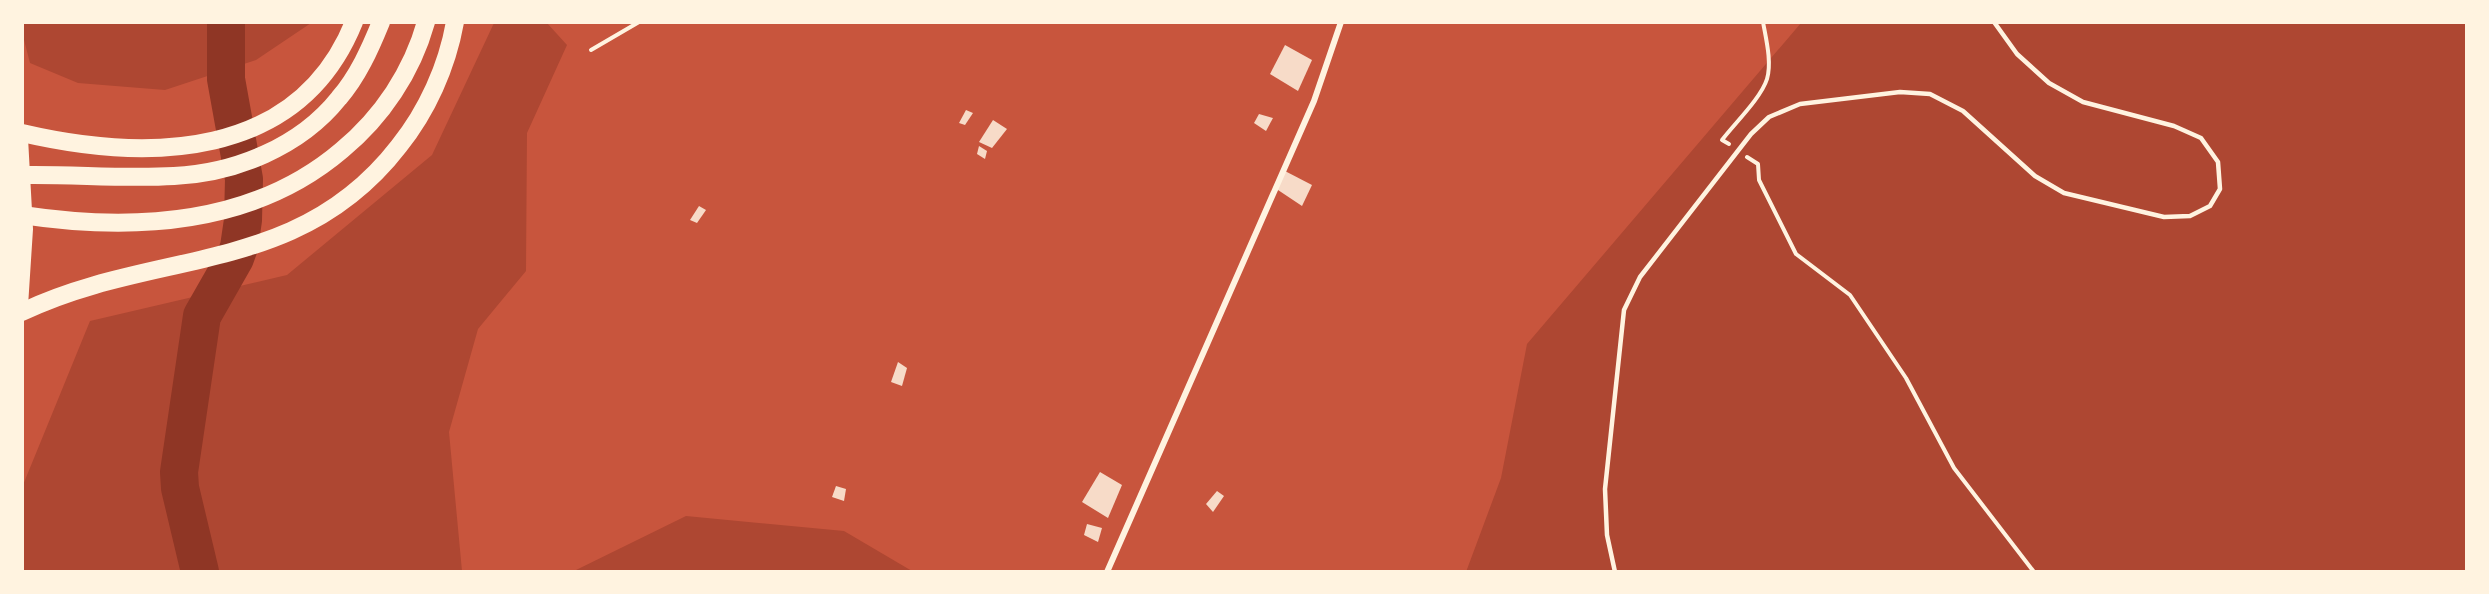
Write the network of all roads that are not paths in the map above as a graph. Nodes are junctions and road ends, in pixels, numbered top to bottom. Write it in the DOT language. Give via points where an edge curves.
graph roads {
  1 [pos="354,22"];
  2 [pos="381,22"];
  3 [pos="454,22"];
  4 [pos="1341,22"];
  5 [pos="1994,22"];
  6 [pos="424,30"];
  7 [pos="22,136"];
  8 [pos="22,175"];
  9 [pos="22,215"];
  10 [pos="22,306"];
  11 [pos="22,312"];
  12 [pos="1107,572"];
  13 [pos="1615,572"];
  1 -- 7 [label="highway" via="336,59 316,85 282,114 242,134 196,144 139,147"];
  2 -- 8 [label="highway" via="360,68 339,100 302,133 261,156 220,169 176,176"];
  3 -- 11 [label="highway" via="450,48 426,104 404,140 370,181 330,212 250,247 94,285"];
  4 -- 12 [label="street" via="1314,101"];
  5 -- 13 [label="lane" via="2017,54 2049,82 2083,102 2174,126 2201,138 2218,162 2220,189 2210,206 2190,216 2164,217 2064,193 2035,176 1963,111 1930,94 1900,92 1800,104 1770,117 1750,134 1640,277 1624,310 1605,489 1607,535"];
  6 -- 9 [label="highway" via="400,82 362,134 323,167 278,193 236,208 146,222 93,223"];
  7 -- 10 [label="main road" via="27,229"];
}
